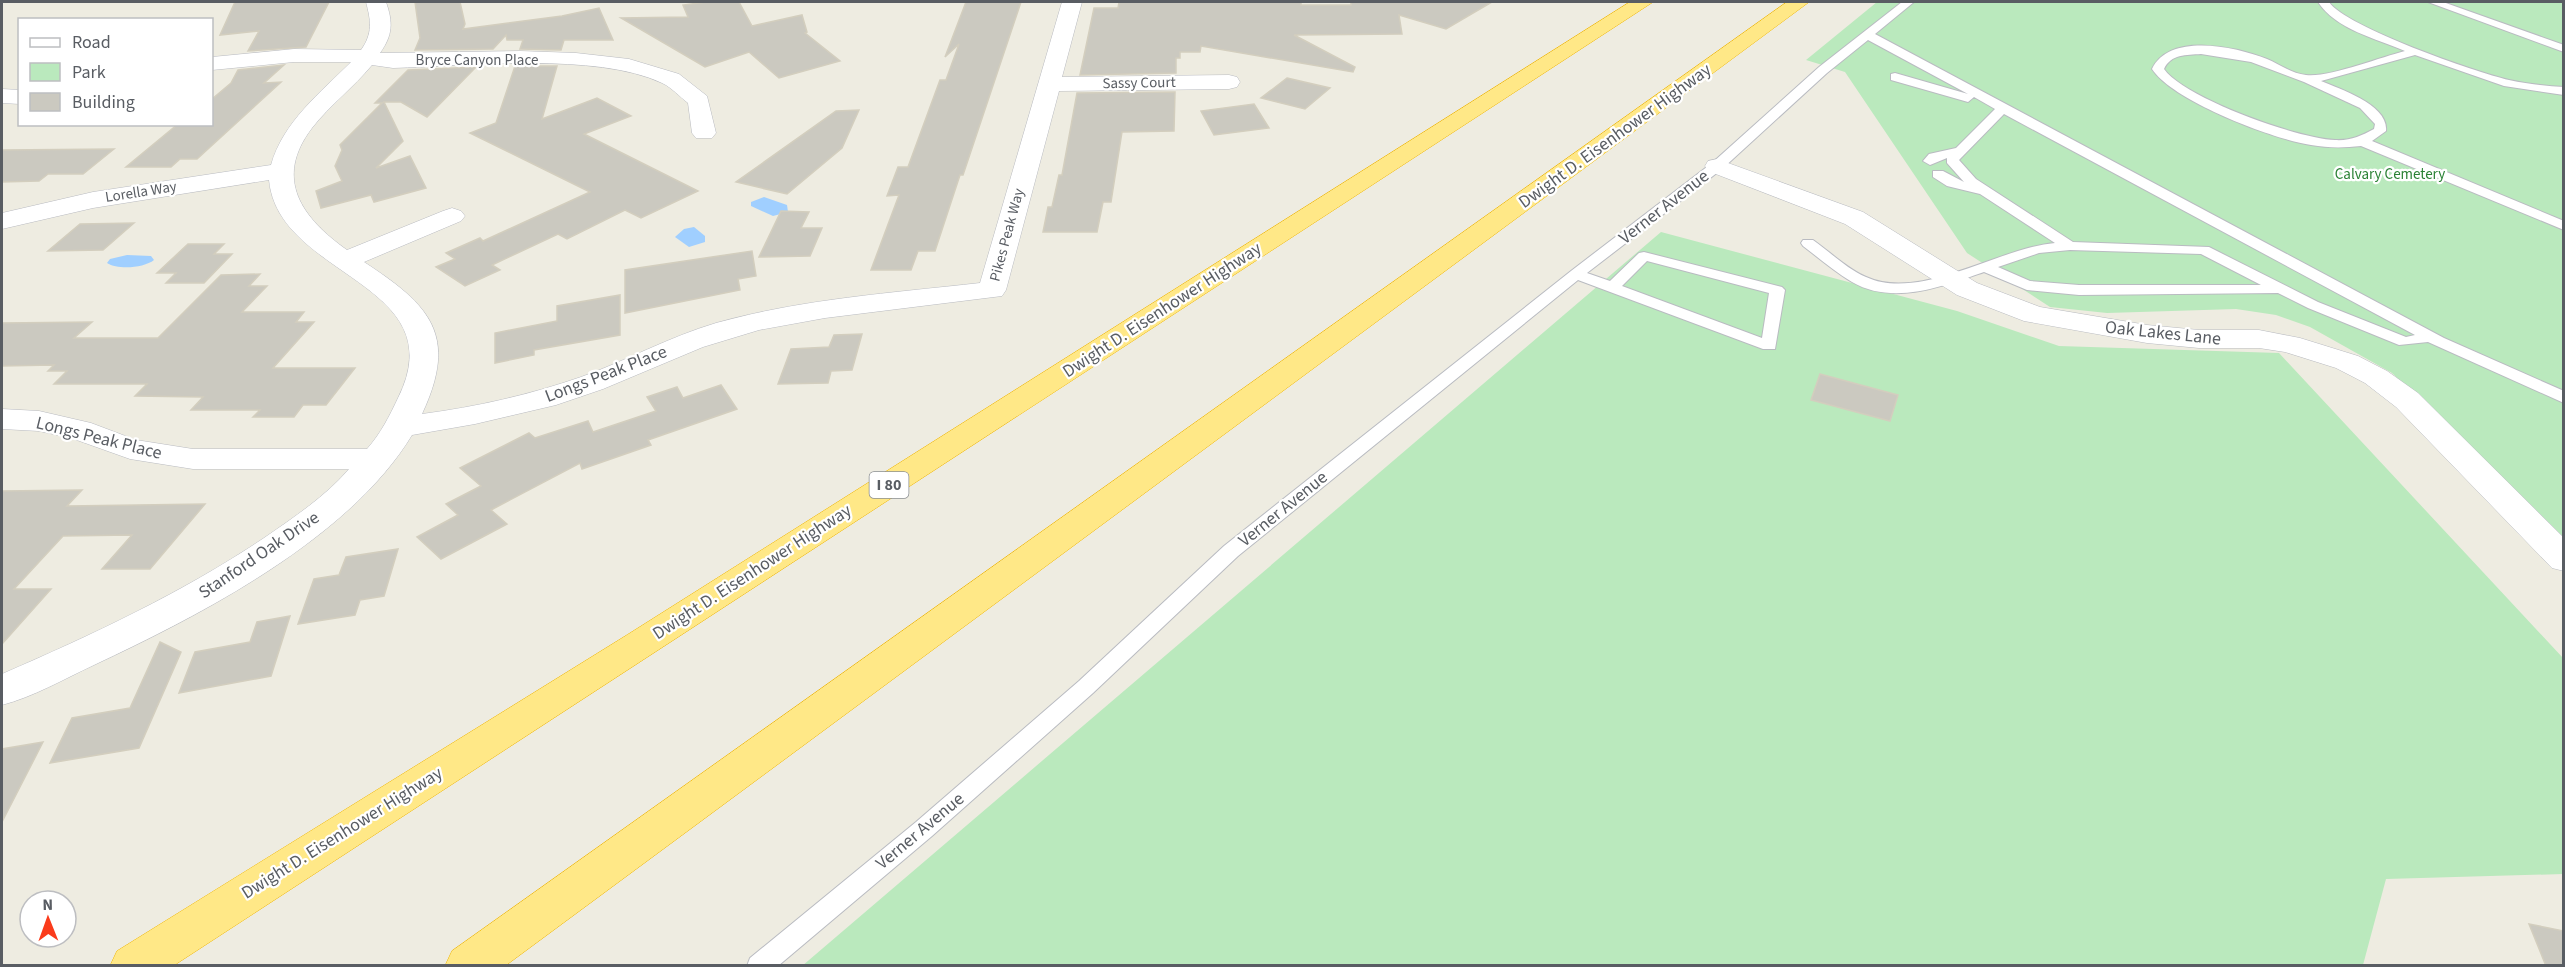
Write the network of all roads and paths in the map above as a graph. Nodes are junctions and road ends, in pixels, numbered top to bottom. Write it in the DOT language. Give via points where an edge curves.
graph roads {
  1 [pos="376,2"];
  2 [pos="1072,2"];
  3 [pos="1643,2"];
  4 [pos="1799,2"];
  5 [pos="1908,2"];
  6 [pos="2324,2"];
  7 [pos="2434,2"];
  8 [pos="1867,35"];
  9 [pos="2564,49"];
  10 [pos="2418,51"];
  11 [pos="368,58"];
  12 [pos="213,63"];
  13 [pos="1895,77"];
  14 [pos="2307,79"];
  15 [pos="1229,82"];
  16 [pos="1049,84"];
  17 [pos="2564,91"];
  18 [pos="2,96"];
  19 [pos="1981,96"];
  20 [pos="18,97"];
  21 [pos="2003,108"];
  22 [pos="704,133"];
  23 [pos="2361,141"];
  24 [pos="1961,151"];
  25 [pos="1930,161"];
  26 [pos="1717,166"];
  27 [pos="281,171"];
  28 [pos="1938,174"];
  29 [pos="1988,193"];
  30 [pos="452,216"];
  31 [pos="2,220"];
  32 [pos="2564,226"];
  33 [pos="1808,243"];
  34 [pos="2070,246"];
  35 [pos="345,260"];
  36 [pos="1982,266"];
  37 [pos="1576,274"];
  38 [pos="1949,279"];
  39 [pos="1612,288"];
  40 [pos="2280,289"];
  41 [pos="808,313"];
  42 [pos="2431,337"];
  43 [pos="2564,398"];
  44 [pos="2,419"];
  45 [pos="402,426"];
  46 [pos="377,459"];
  47 [pos="2564,560"];
  48 [pos="2,690"];
  49 [pos="133,966"];
  50 [pos="468,966"];
  51 [pos="759,966"];
  1 -- 11 [label="street, Stanford Oak Drive" via="384,26"];
  2 -- 16 [label="street, Pikes Peak Way"];
  3 -- 49 [label="highway, Dwight D. Eisenhower Highway / I 80"];
  4 -- 50 [label="highway, Dwight D. Eisenhower Highway"];
  5 -- 8 [label="lane, Verner Avenue"];
  6 -- 10 [label="lane" via="2348,22"];
  7 -- 9 [label="lane"];
  8 -- 19 [label="lane"];
  8 -- 26 [label="lane, Verner Avenue"];
  10 -- 14 [label="lane"];
  10 -- 17 [label="lane" via="2516,86"];
  11 -- 12 [label="street, Bryce Canyon Place" via="281,56"];
  11 -- 22 [label="street, Bryce Canyon Place" via="565,59 639,68 673,80 696,98 704,111"];
  11 -- 27 [label="street, Stanford Oak Drive" via="305,119 293,136"];
  13 -- 19 [label="lane" via="1969,98"];
  14 -- 23 [label="lane" via="2375,114 2380,131"];
  14 -- 23 [label="lane" via="2255,58 2205,50 2174,53 2164,58 2158,69 2178,88 2263,128 2316,141"];
  15 -- 16 [label="street, Sassy Court"];
  16 -- 41 [label="street, Pikes Peak Way" via="992,290"];
  18 -- 20 [label="street"];
  19 -- 21 [label="lane"];
  21 -- 24 [label="lane"];
  21 -- 42 [label="lane"];
  23 -- 32 [label="lane"];
  24 -- 25 [label="lane"];
  24 -- 29 [label="lane" via="1952,160 1971,182"];
  26 -- 37 [label="lane, Verner Avenue"];
  26 -- 38 [label="street, Oak Lakes Lane" via="1854,218"];
  27 -- 31 [label="street, Lorella Way" via="93,200"];
  27 -- 35 [label="street, Stanford Oak Drive" via="286,204 296,221"];
  28 -- 29 [label="lane" via="1952,183"];
  29 -- 34 [label="lane"];
  30 -- 35 [label="street"];
  33 -- 38 [label="lane" via="1859,280 1880,287 1927,286"];
  34 -- 36 [label="lane" via="2037,249"];
  34 -- 40 [label="lane" via="2204,250"];
  35 -- 45 [label="street, Stanford Oak Drive" via="405,306 418,325 424,347 424,371"];
  36 -- 38 [label="lane"];
  36 -- 40 [label="lane" via="2027,285 2079,290"];
  37 -- 39 [label="lane"];
  37 -- 51 [label="lane, Verner Avenue" via="1232,551 1086,687"];
  38 -- 47 [label="street, Oak Lakes Lane" via="2000,304 2044,317 2147,334 2259,339 2290,344 2347,362 2407,400"];
  39 -- 39 [label="lane" via="1623,292 1769,346 1777,290 1644,256"];
  40 -- 42 [label="lane" via="2405,342"];
  41 -- 45 [label="street, Longs Peak Place" via="704,336 546,398 470,416"];
  42 -- 43 [label="lane"];
  44 -- 46 [label="street, Longs Peak Place" via="39,421 140,451 193,459"];
  45 -- 46 [label="street, Stanford Oak Drive"];
  46 -- 48 [label="street, Stanford Oak Drive" via="319,515 204,593 131,632"];
}
